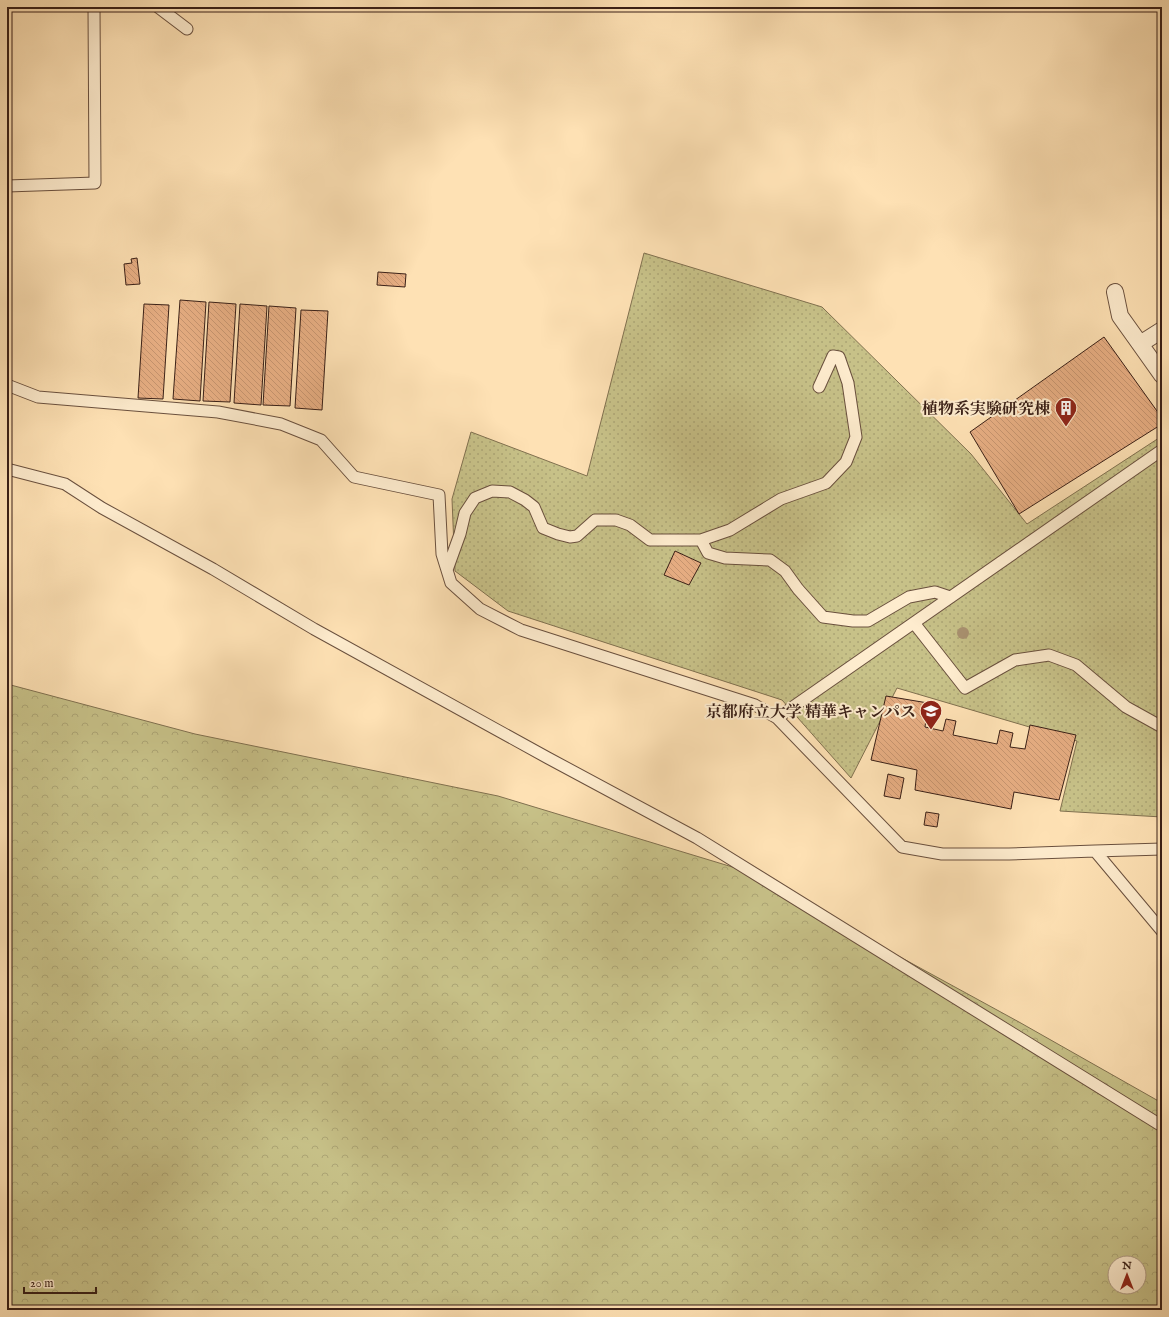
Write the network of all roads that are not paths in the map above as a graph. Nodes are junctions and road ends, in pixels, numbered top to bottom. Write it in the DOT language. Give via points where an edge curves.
graph roads {
  1 [pos="94,7"];
  2 [pos="158,7"];
  3 [pos="187,29"];
  4 [pos="7,186"];
  5 [pos="1115,292"];
  6 [pos="1162,330"];
  7 [pos="1140,344"];
  8 [pos="1162,375"];
  9 [pos="7,385"];
  10 [pos="819,387"];
  11 [pos="1162,450"];
  12 [pos="7,469"];
  13 [pos="701,540"];
  14 [pos="447,570"];
  15 [pos="950,597"];
  16 [pos="914,623"];
  17 [pos="777,718"];
  18 [pos="1162,727"];
  19 [pos="1162,849"];
  20 [pos="1094,851"];
  21 [pos="1162,931"];
  22 [pos="1162,1126"];
  1 -- 4 [label="lane" via="95,183"];
  2 -- 3 [label="lane"];
  5 -- 7 [label="street" via="1120,316"];
  6 -- 7 [label="street"];
  7 -- 8 [label="street"];
  9 -- 14 [label="lane" via="38,397 218,412 281,424 321,440 354,477 438,495 442,554"];
  10 -- 13 [label="lane" via="833,356 839,357 848,383 856,437 846,462 826,483 781,499 730,530"];
  11 -- 15 [label="lane"];
  12 -- 22 [label="lane" via="65,484 102,508 328,636 697,838"];
  13 -- 14 [label="lane" via="650,540 630,525 616,520 595,520 577,536 570,537 544,528 534,507 525,500 510,492 492,491 475,498 466,513"];
  13 -- 15 [label="lane" via="708,553 725,558 770,560 785,571 823,617 868,620 909,597 935,592"];
  14 -- 17 [label="lane" via="451,584 480,609 521,630 755,705"];
  15 -- 16 [label="lane"];
  16 -- 17 [label="lane"];
  16 -- 18 [label="lane" via="965,688 1015,660 1049,655 1076,665 1126,707"];
  17 -- 20 [label="lane" via="902,847 942,854"];
  19 -- 20 [label="lane"];
  20 -- 21 [label="lane"];
}
